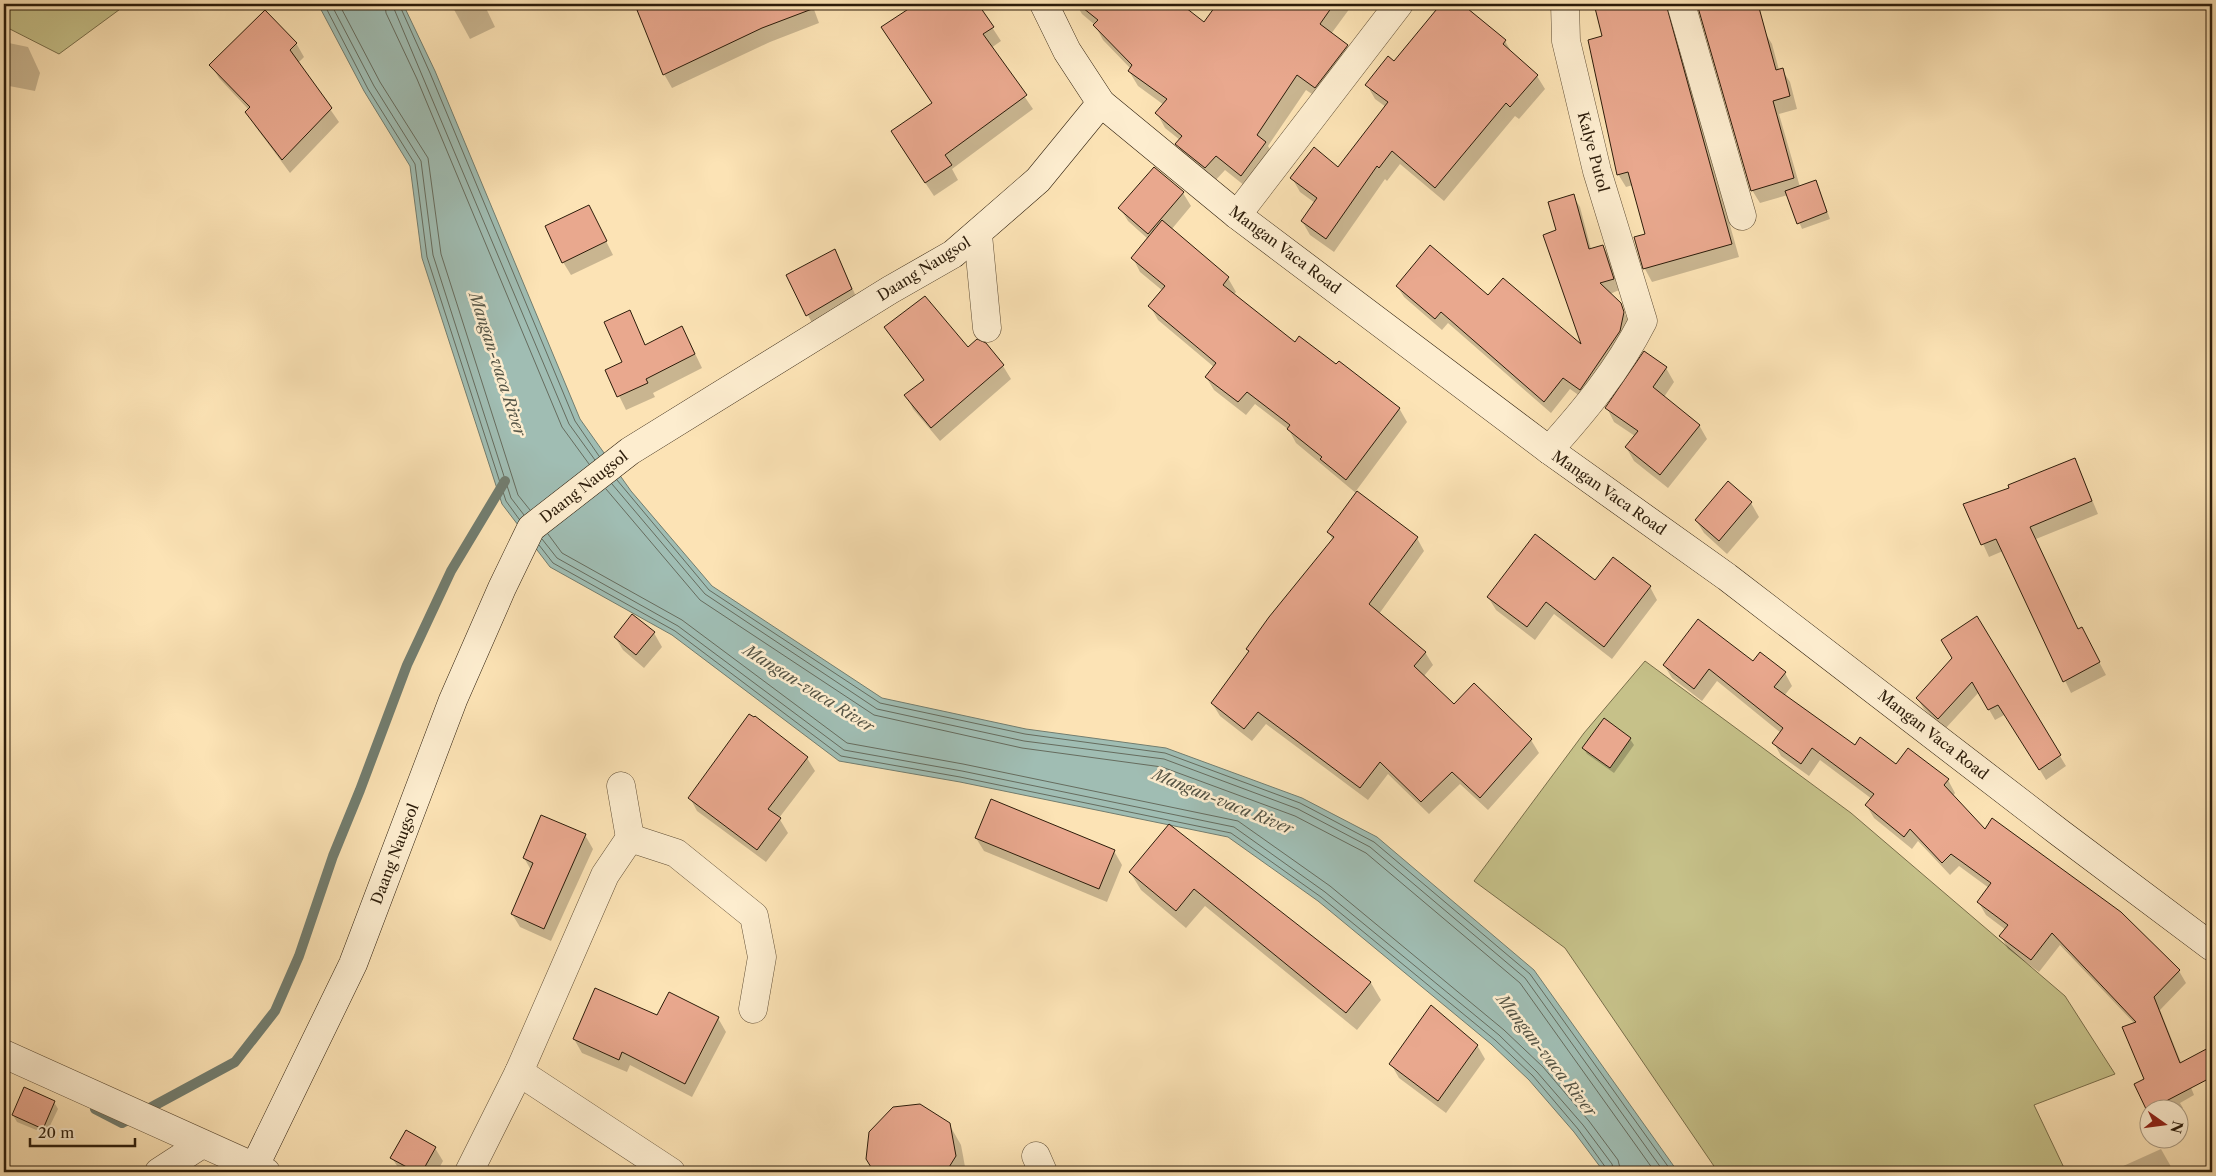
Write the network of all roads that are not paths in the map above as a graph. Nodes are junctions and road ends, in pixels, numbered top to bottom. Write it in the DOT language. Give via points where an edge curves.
graph roads {
  1 [pos="1044,4"];
  2 [pos="1399,4"];
  3 [pos="1565,4"];
  4 [pos="1682,4"];
  5 [pos="1101,103"];
  6 [pos="1237,215"];
  7 [pos="1742,216"];
  8 [pos="978,235"];
  9 [pos="987,328"];
  10 [pos="1549,450"];
  11 [pos="621,786"];
  12 [pos="630,838"];
  13 [pos="2212,947"];
  14 [pos="753,1009"];
  15 [pos="4,1054"];
  16 [pos="519,1072"];
  17 [pos="202,1144"];
  18 [pos="258,1170"];
  19 [pos="159,1172"];
  20 [pos="469,1172"];
  21 [pos="671,1172"];
  1 -- 5 [label="main road, Mangan Vaca Road" via="1066,51"];
  2 -- 6 [label="main road"];
  3 -- 10 [label="main road, Kalye Putol" via="1566,41 1596,171 1643,322 1595,398"];
  4 -- 7 [label="main road"];
  5 -- 6 [label="main road, Mangan Vaca Road"];
  5 -- 8 [label="main road, Daang Naugsol" via="1038,180"];
  6 -- 10 [label="main road, Mangan Vaca Road"];
  8 -- 9 [label="main road"];
  8 -- 18 [label="main road, Daang Naugsol" via="953,254 630,451 531,528 453,700 353,964"];
  10 -- 13 [label="main road, Mangan Vaca Road" via="1734,582"];
  11 -- 12 [label="main road"];
  12 -- 14 [label="main road" via="676,853 754,916 762,957"];
  12 -- 16 [label="main road" via="604,875"];
  15 -- 17 [label="main road"];
  16 -- 20 [label="main road"];
  16 -- 21 [label="main road"];
  17 -- 18 [label="main road"];
  17 -- 19 [label="main road"];
}
